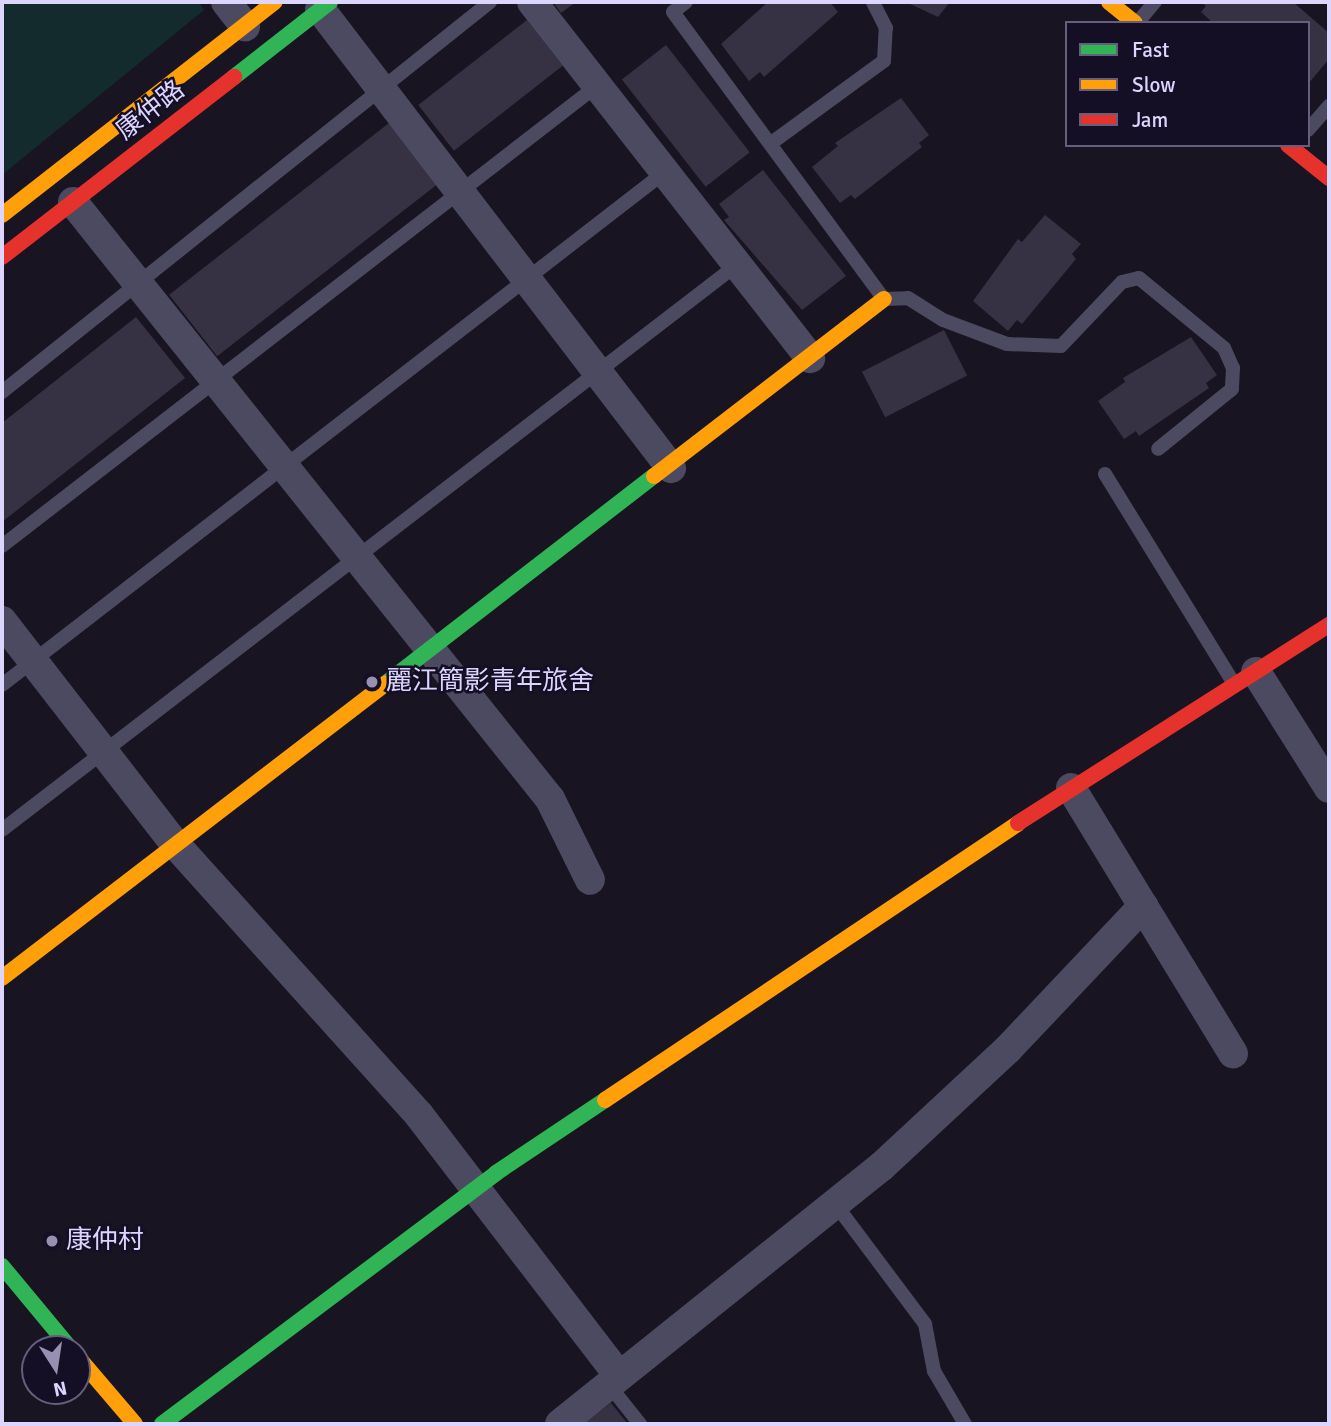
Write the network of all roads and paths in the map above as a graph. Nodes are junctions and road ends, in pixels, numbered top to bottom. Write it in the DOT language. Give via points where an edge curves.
graph roads {
  1 [pos="226,2"];
  2 [pos="275,2"];
  3 [pos="490,2"];
  4 [pos="532,2"];
  5 [pos="686,2"];
  6 [pos="873,2"];
  7 [pos="1109,2"];
  8 [pos="1155,2"];
  9 [pos="325,6"];
  10 [pos="1133,21"];
  11 [pos="1138,21"];
  12 [pos="245,26"];
  13 [pos="598,85"];
  14 [pos="381,89"];
  15 [pos="1329,106"];
  16 [pos="1310,128"];
  17 [pos="770,144"];
  18 [pos="1293,147"];
  19 [pos="666,171"];
  20 [pos="1329,178"];
  21 [pos="459,192"];
  22 [pos="73,202"];
  23 [pos="2,215"];
  24 [pos="2,257"];
  25 [pos="739,263"];
  26 [pos="526,279"];
  27 [pos="138,286"];
  28 [pos="884,299"];
  29 [pos="810,358"];
  30 [pos="597,372"];
  31 [pos="214,382"];
  32 [pos="2,392"];
  33 [pos="1158,449"];
  34 [pos="282,468"];
  35 [pos="671,468"];
  36 [pos="1105,474"];
  37 [pos="2,546"];
  38 [pos="354,559"];
  39 [pos="2,621"];
  40 [pos="1329,625"];
  41 [pos="432,647"];
  42 [pos="33,661"];
  43 [pos="1245,679"];
  44 [pos="2,685"];
  45 [pos="104,751"];
  46 [pos="1071,788"];
  47 [pos="1329,788"];
  48 [pos="2,830"];
  49 [pos="176,845"];
  50 [pos="590,880"];
  51 [pos="1143,906"];
  52 [pos="2,978"];
  53 [pos="1234,1053"];
  54 [pos="475,1188"];
  55 [pos="836,1205"];
  56 [pos="2,1266"];
  57 [pos="59,1335"];
  58 [pos="91,1372"];
  59 [pos="614,1380"];
  60 [pos="135,1424"];
  61 [pos="162,1424"];
  62 [pos="560,1424"];
  63 [pos="640,1424"];
  64 [pos="965,1424"];
  1 -- 12 [label="street"];
  2 -- 12 [label="street, 康仲路"];
  3 -- 14 [label="lane"];
  4 -- 13 [label="street"];
  5 -- 17 [label="lane" via="673,12"];
  6 -- 17 [label="lane" via="886,28 884,61"];
  7 -- 10 [label="street"];
  8 -- 11 [label="lane"];
  9 -- 14 [label="street"];
  9 -- 22 [label="street, 康仲路"];
  12 -- 23 [label="street, 康仲路"];
  13 -- 19 [label="street"];
  13 -- 21 [label="lane"];
  14 -- 21 [label="street"];
  14 -- 27 [label="lane"];
  15 -- 16 [label="lane"];
  17 -- 28 [label="lane"];
  18 -- 20 [label="street"];
  19 -- 25 [label="street"];
  19 -- 26 [label="lane"];
  21 -- 26 [label="street"];
  21 -- 31 [label="lane"];
  22 -- 24 [label="street, 康仲路"];
  22 -- 27 [label="street"];
  25 -- 29 [label="street"];
  25 -- 30 [label="lane"];
  26 -- 30 [label="street"];
  26 -- 34 [label="lane"];
  27 -- 31 [label="street"];
  27 -- 32 [label="lane"];
  28 -- 29 [label="street"];
  28 -- 33 [label="lane" via="908,298 943,320 1007,344 1061,346 1122,282 1139,278 1224,348 1233,368 1232,389"];
  29 -- 35 [label="street"];
  30 -- 35 [label="street"];
  30 -- 38 [label="lane"];
  31 -- 34 [label="street"];
  31 -- 37 [label="lane"];
  34 -- 38 [label="street"];
  34 -- 42 [label="lane"];
  35 -- 41 [label="street"];
  36 -- 43 [label="lane"];
  38 -- 41 [label="street"];
  38 -- 45 [label="lane"];
  39 -- 42 [label="street"];
  40 -- 43 [label="street"];
  41 -- 49 [label="street"];
  41 -- 50 [label="street" via="550,799"];
  42 -- 44 [label="lane"];
  42 -- 45 [label="street"];
  43 -- 46 [label="street"];
  43 -- 47 [label="street"];
  45 -- 48 [label="lane"];
  45 -- 49 [label="street"];
  46 -- 51 [label="street"];
  46 -- 54 [label="street"];
  49 -- 52 [label="street"];
  49 -- 54 [label="street" via="419,1115"];
  51 -- 53 [label="street"];
  51 -- 55 [label="street" via="981,1075"];
  54 -- 59 [label="street"];
  54 -- 61 [label="street"];
  55 -- 59 [label="street"];
  55 -- 64 [label="lane" via="925,1324 934,1371"];
  56 -- 57 [label="street"];
  58 -- 60 [label="street"];
  59 -- 62 [label="street"];
  59 -- 63 [label="lane"];
}
